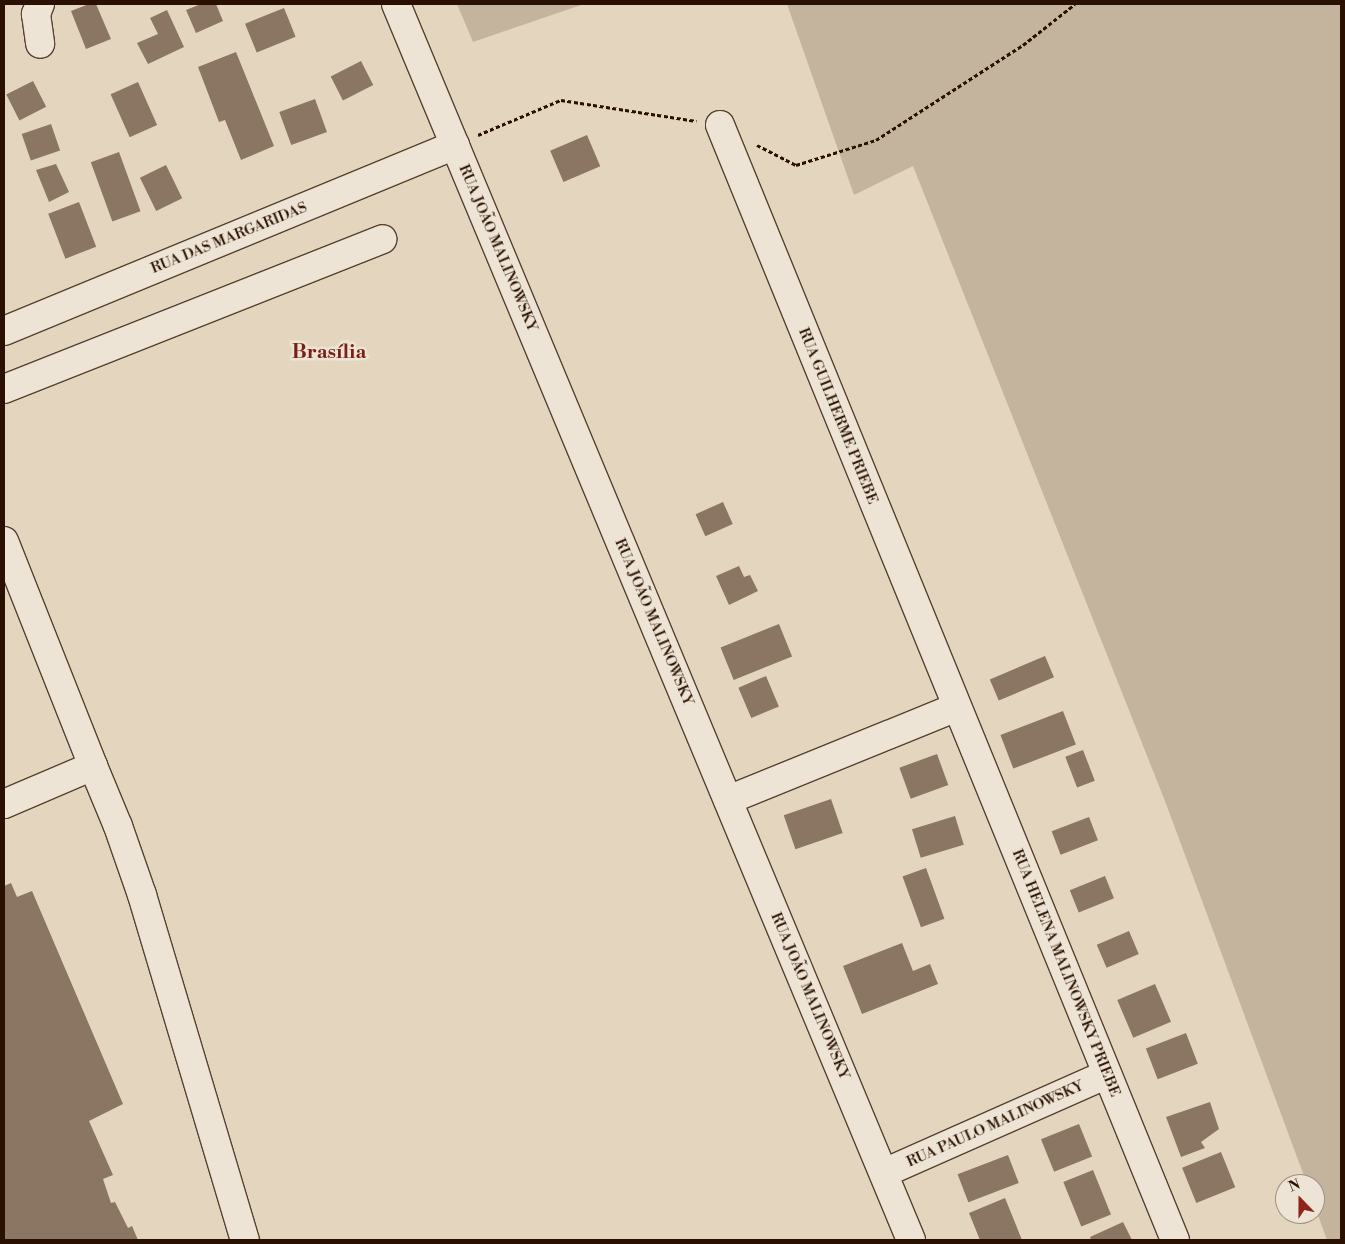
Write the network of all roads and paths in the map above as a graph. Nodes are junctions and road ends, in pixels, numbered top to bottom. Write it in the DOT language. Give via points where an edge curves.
graph roads {
  1 [pos="40,4"];
  2 [pos="396,4"];
  3 [pos="1075,4"];
  4 [pos="40,44"];
  5 [pos="720,125"];
  6 [pos="455,145"];
  7 [pos="382,240"];
  8 [pos="4,331"];
  9 [pos="4,389"];
  10 [pos="4,541"];
  11 [pos="957,706"];
  12 [pos="93,766"];
  13 [pos="728,800"];
  14 [pos="4,804"];
  15 [pos="1107,1074"];
  16 [pos="884,1173"];
  17 [pos="245,1240"];
  18 [pos="912,1240"];
  19 [pos="1175,1240"];
  1 -- 4 [label="street" via="36,14"];
  2 -- 6 [label="street, RUA JOÃO MALINOWSKY"];
  3 -- 5 [label="path" via="1023,45 876,140 796,165"];
  5 -- 6 [label="path" via="561,100"];
  5 -- 11 [label="street, RUA GUILHERME PRIEBE"];
  6 -- 8 [label="street, RUA DAS MARGARIDAS"];
  6 -- 13 [label="street, RUA JOÃO MALINOWSKY"];
  7 -- 9 [label="street"];
  10 -- 12 [label="street"];
  11 -- 13 [label="street"];
  11 -- 15 [label="street, RUA HELENA MALINOWSKY PRIEBE"];
  12 -- 14 [label="street"];
  12 -- 17 [label="street" via="142,895"];
  13 -- 16 [label="street, RUA JOÃO MALINOWSKY"];
  15 -- 16 [label="street, RUA PAULO MALINOWSKY"];
  15 -- 19 [label="street, RUA HELENA MALINOWSKY PRIEBE"];
  16 -- 18 [label="street, RUA JOÃO MALINOWSKY"];
}
